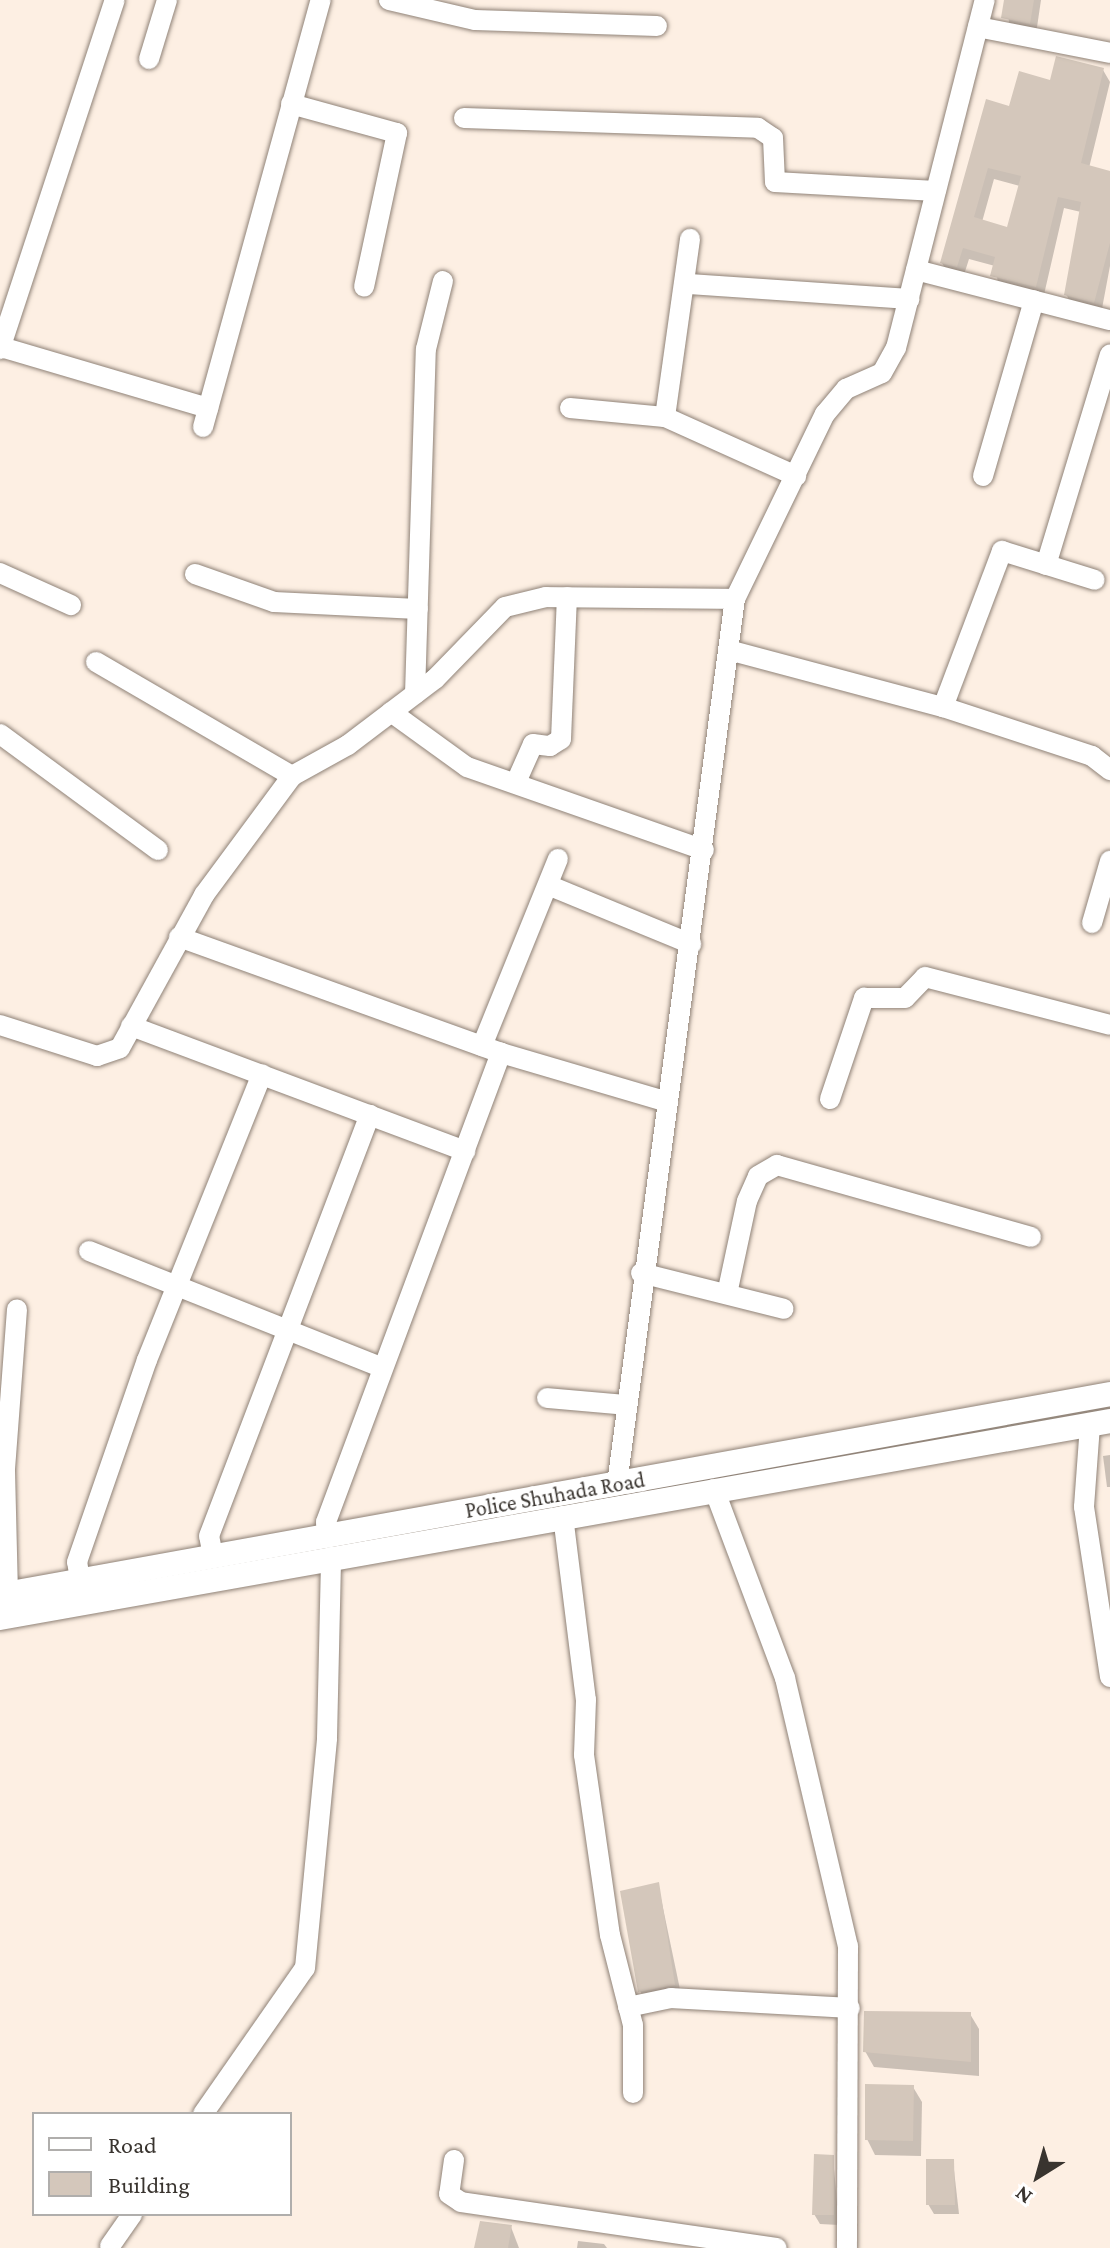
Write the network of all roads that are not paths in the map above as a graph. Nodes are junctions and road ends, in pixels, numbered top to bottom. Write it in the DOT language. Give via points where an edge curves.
graph roads {
  1 [pos="115,0"];
  2 [pos="167,0"];
  3 [pos="321,0"];
  4 [pos="389,0"];
  5 [pos="985,0"];
  6 [pos="657,26"];
  7 [pos="978,27"];
  8 [pos="1110,53"];
  9 [pos="149,59"];
  10 [pos="291,104"];
  11 [pos="464,118"];
  12 [pos="936,191"];
  13 [pos="690,239"];
  14 [pos="916,270"];
  15 [pos="443,281"];
  16 [pos="689,284"];
  17 [pos="364,287"];
  18 [pos="909,299"];
  19 [pos="1034,300"];
  20 [pos="1110,320"];
  21 [pos="0,348"];
  22 [pos="1110,354"];
  23 [pos="1104,400"];
  24 [pos="570,408"];
  25 [pos="665,417"];
  26 [pos="796,476"];
  27 [pos="983,476"];
  28 [pos="1046,565"];
  29 [pos="0,573"];
  30 [pos="195,574"];
  31 [pos="1095,580"];
  32 [pos="567,597"];
  33 [pos="735,599"];
  34 [pos="71,605"];
  35 [pos="418,609"];
  36 [pos="732,651"];
  37 [pos="96,662"];
  38 [pos="415,694"];
  39 [pos="943,707"];
  40 [pos="391,712"];
  41 [pos="0,734"];
  42 [pos="1110,770"];
  43 [pos="292,776"];
  44 [pos="517,780"];
  45 [pos="158,850"];
  46 [pos="704,850"];
  47 [pos="558,859"];
  48 [pos="1110,861"];
  49 [pos="548,885"];
  50 [pos="1092,923"];
  51 [pos="179,937"];
  52 [pos="691,944"];
  53 [pos="0,1025"];
  54 [pos="1110,1025"];
  55 [pos="131,1026"];
  56 [pos="492,1049"];
  57 [pos="262,1074"];
  58 [pos="830,1099"];
  59 [pos="668,1102"];
  60 [pos="370,1115"];
  61 [pos="465,1151"];
  62 [pos="1031,1237"];
  63 [pos="89,1251"];
  64 [pos="641,1273"];
  65 [pos="177,1284"];
  66 [pos="727,1294"];
  67 [pos="17,1309"];
  68 [pos="784,1309"];
  69 [pos="287,1329"];
  70 [pos="383,1368"];
  71 [pos="1110,1394"];
  72 [pos="547,1398"];
  73 [pos="627,1405"];
  74 [pos="1100,1423"];
  75 [pos="884,1446"];
  76 [pos="617,1484"];
  77 [pos="714,1489"];
  78 [pos="563,1516"];
  79 [pos="363,1541"];
  80 [pos="329,1547"];
  81 [pos="213,1556"];
  82 [pos="80,1580"];
  83 [pos="4,1594"];
  84 [pos="0,1618"];
  85 [pos="1110,1677"];
  86 [pos="628,2007"];
  87 [pos="850,2008"];
  88 [pos="633,2093"];
  89 [pos="204,2112"];
  90 [pos="454,2160"];
  91 [pos="131,2216"];
  92 [pos="110,2246"];
  93 [pos="777,2248"];
  94 [pos="847,2248"];
  1 -- 21 [label="street"];
  2 -- 9 [label="street"];
  3 -- 10 [label="street"];
  4 -- 6 [label="street" via="475,20"];
  5 -- 7 [label="street"];
  7 -- 8 [label="street"];
  7 -- 12 [label="street"];
  10 -- 17 [label="street" via="397,133"];
  10 -- 21 [label="street" via="206,418"];
  11 -- 12 [label="street" via="758,128 773,138 775,182"];
  12 -- 14 [label="street"];
  13 -- 16 [label="street"];
  14 -- 18 [label="street"];
  14 -- 19 [label="street"];
  15 -- 35 [label="street" via="426,349"];
  16 -- 18 [label="street"];
  16 -- 25 [label="street"];
  18 -- 26 [label="street" via="882,373 846,389 825,414"];
  19 -- 20 [label="street"];
  19 -- 27 [label="street"];
  22 -- 23 [label="street"];
  23 -- 28 [label="street"];
  24 -- 25 [label="street"];
  25 -- 26 [label="street"];
  26 -- 33 [label="street"];
  28 -- 31 [label="street"];
  28 -- 39 [label="street" via="1014,550 996,557"];
  29 -- 34 [label="street"];
  30 -- 35 [label="street" via="274,602"];
  32 -- 33 [label="street"];
  32 -- 38 [label="street" via="505,607"];
  32 -- 44 [label="street" via="561,739 533,744"];
  33 -- 36 [label="street"];
  35 -- 38 [label="street"];
  36 -- 39 [label="street"];
  36 -- 46 [label="street"];
  37 -- 43 [label="street"];
  38 -- 40 [label="street"];
  39 -- 42 [label="street" via="1092,756"];
  40 -- 43 [label="street"];
  40 -- 44 [label="street" via="467,767"];
  41 -- 45 [label="street"];
  43 -- 51 [label="street"];
  44 -- 46 [label="street"];
  46 -- 52 [label="street"];
  47 -- 49 [label="street"];
  48 -- 50 [label="street"];
  49 -- 52 [label="street"];
  49 -- 56 [label="street"];
  51 -- 55 [label="street"];
  51 -- 56 [label="street"];
  52 -- 59 [label="street"];
  53 -- 55 [label="street" via="97,1056 120,1048"];
  54 -- 58 [label="street" via="925,977 905,998 864,998"];
  55 -- 57 [label="street"];
  56 -- 59 [label="street"];
  56 -- 61 [label="street"];
  57 -- 60 [label="street"];
  57 -- 65 [label="street"];
  59 -- 64 [label="street"];
  60 -- 61 [label="street"];
  60 -- 69 [label="street"];
  61 -- 70 [label="street"];
  62 -- 66 [label="street" via="767,1166 747,1201"];
  63 -- 65 [label="street"];
  64 -- 66 [label="street"];
  64 -- 73 [label="street"];
  65 -- 69 [label="street"];
  65 -- 82 [label="street" via="77,1562"];
  66 -- 68 [label="street"];
  67 -- 83 [label="street" via="5,1469"];
  69 -- 70 [label="street"];
  69 -- 81 [label="street" via="209,1536"];
  70 -- 80 [label="street" via="326,1522"];
  71 -- 75 [label="main road, Police Shuhada Road"];
  72 -- 73 [label="street"];
  73 -- 76 [label="street"];
  74 -- 75 [label="main road, Police Shuhada Road"];
  74 -- 85 [label="street" via="1084,1507"];
  75 -- 76 [label="main road, Police Shuhada Road"];
  75 -- 77 [label="main road, Police Shuhada Road"];
  76 -- 79 [label="main road, Police Shuhada Road"];
  77 -- 78 [label="main road, Police Shuhada Road"];
  77 -- 87 [label="street" via="785,1678 848,1946"];
  78 -- 79 [label="main road, Police Shuhada Road"];
  78 -- 86 [label="street" via="586,1700 584,1755 610,1935"];
  79 -- 80 [label="main road, Police Shuhada Road"];
  80 -- 81 [label="main road, Police Shuhada Road"];
  80 -- 84 [label="main road, Police Shuhada Road"];
  80 -- 89 [label="street" via="327,1738 305,1968"];
  81 -- 82 [label="main road, Police Shuhada Road"];
  82 -- 83 [label="main road, Police Shuhada Road"];
  86 -- 87 [label="street" via="671,1998"];
  86 -- 88 [label="street"];
  87 -- 94 [label="street"];
  90 -- 93 [label="street" via="449,2194 461,2202"];
  91 -- 92 [label="street"];
}
